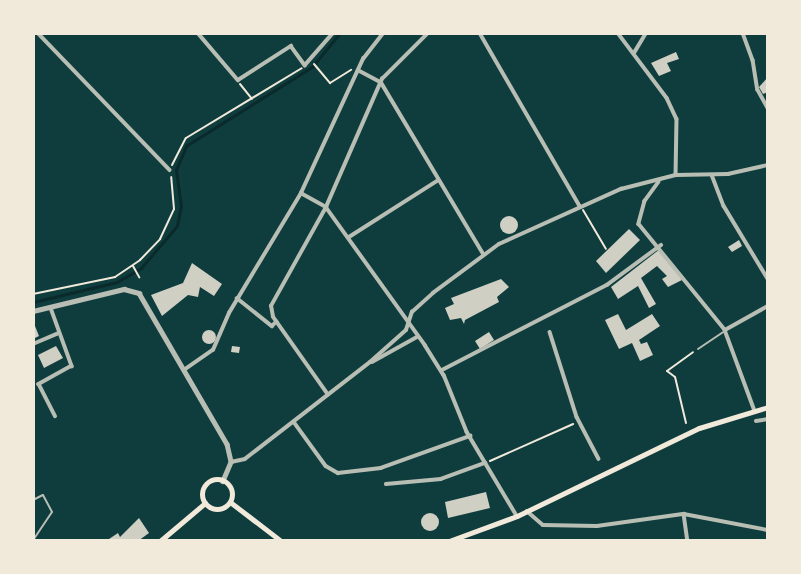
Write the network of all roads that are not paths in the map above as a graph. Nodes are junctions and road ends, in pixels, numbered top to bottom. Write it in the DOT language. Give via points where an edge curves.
graph roads {
  1 [pos="38,33"];
  2 [pos="198,33"];
  3 [pos="333,33"];
  4 [pos="383,33"];
  5 [pos="428,33"];
  6 [pos="480,33"];
  7 [pos="618,33"];
  8 [pos="646,33"];
  9 [pos="743,33"];
  10 [pos="634,53"];
  11 [pos="358,70"];
  12 [pos="381,82"];
  13 [pos="768,108"];
  14 [pos="768,165"];
  15 [pos="170,170"];
  16 [pos="676,175"];
  17 [pos="712,175"];
  18 [pos="660,180"];
  19 [pos="437,181"];
  20 [pos="301,193"];
  21 [pos="580,206"];
  22 [pos="326,207"];
  23 [pos="349,237"];
  24 [pos="661,245"];
  25 [pos="483,253"];
  26 [pos="768,279"];
  27 [pos="237,298"];
  28 [pos="768,306"];
  29 [pos="51,308"];
  30 [pos="33,311"];
  31 [pos="276,322"];
  32 [pos="409,325"];
  33 [pos="725,330"];
  34 [pos="550,332"];
  35 [pos="57,334"];
  36 [pos="417,337"];
  37 [pos="33,344"];
  38 [pos="698,349"];
  39 [pos="370,362"];
  40 [pos="184,370"];
  41 [pos="442,370"];
  42 [pos="328,395"];
  43 [pos="768,407"];
  44 [pos="755,411"];
  45 [pos="55,416"];
  46 [pos="768,419"];
  47 [pos="756,421"];
  48 [pos="294,422"];
  49 [pos="470,436"];
  50 [pos="598,459"];
  51 [pos="231,462"];
  52 [pos="486,463"];
  53 [pos="223,481"];
  54 [pos="386,484"];
  55 [pos="33,500"];
  56 [pos="230,502"];
  57 [pos="205,503"];
  58 [pos="527,511"];
  59 [pos="684,514"];
  60 [pos="517,516"];
  61 [pos="768,530"];
  62 [pos="33,540"];
  63 [pos="160,541"];
  64 [pos="281,541"];
  65 [pos="449,541"];
  66 [pos="688,541"];
  1 -- 15 [label="street"];
  2 -- 3 [label="street" via="237,80 291,46 305,65"];
  4 -- 11 [label="street"];
  5 -- 12 [label="street"];
  6 -- 21 [label="street"];
  7 -- 10 [label="street"];
  8 -- 10 [label="street"];
  9 -- 13 [label="street" via="758,90"];
  10 -- 16 [label="street" via="677,118"];
  11 -- 12 [label="street"];
  11 -- 20 [label="street"];
  12 -- 19 [label="street"];
  12 -- 22 [label="street"];
  14 -- 17 [label="street"];
  16 -- 17 [label="street"];
  16 -- 18 [label="street"];
  17 -- 26 [label="street" via="724,206"];
  18 -- 21 [label="street"];
  18 -- 24 [label="street" via="645,201 639,224"];
  19 -- 23 [label="street"];
  19 -- 25 [label="street"];
  20 -- 22 [label="street"];
  20 -- 27 [label="street"];
  21 -- 25 [label="street"];
  22 -- 23 [label="street"];
  22 -- 31 [label="street" via="270,310"];
  23 -- 32 [label="street"];
  24 -- 33 [label="street"];
  24 -- 41 [label="street" via="607,285"];
  25 -- 32 [label="street" via="412,312"];
  27 -- 31 [label="street" via="272,326"];
  27 -- 40 [label="street" via="210,355"];
  28 -- 33 [label="street"];
  29 -- 30 [label="street"];
  29 -- 35 [label="street"];
  29 -- 40 [label="street" via="124,289 136,291"];
  31 -- 42 [label="street"];
  32 -- 36 [label="street"];
  32 -- 39 [label="street"];
  33 -- 38 [label="lane"];
  33 -- 44 [label="street"];
  34 -- 50 [label="street" via="577,416"];
  35 -- 37 [label="street"];
  35 -- 45 [label="street" via="72,367 39,384"];
  36 -- 39 [label="street"];
  36 -- 41 [label="street"];
  39 -- 42 [label="street"];
  40 -- 51 [label="street" via="227,444"];
  41 -- 49 [label="street"];
  42 -- 48 [label="street"];
  43 -- 44 [label="main road"];
  44 -- 58 [label="main road" via="692,431"];
  46 -- 47 [label="street"];
  48 -- 49 [label="street" via="326,466 338,473 381,468"];
  48 -- 51 [label="street" via="245,459"];
  49 -- 52 [label="street"];
  51 -- 53 [label="street"];
  52 -- 54 [label="street" via="441,480"];
  52 -- 60 [label="street"];
  53 -- 56 [label="main road" via="231,489"];
  53 -- 57 [label="main road" via="206,485"];
  55 -- 62 [label="lane" via="43,495 52,512"];
  56 -- 57 [label="main road" via="218,509"];
  56 -- 64 [label="main road"];
  57 -- 63 [label="main road"];
  58 -- 59 [label="street" via="541,524 589,526"];
  58 -- 60 [label="main road"];
  59 -- 61 [label="street"];
  59 -- 66 [label="street"];
  60 -- 65 [label="main road"];
}
